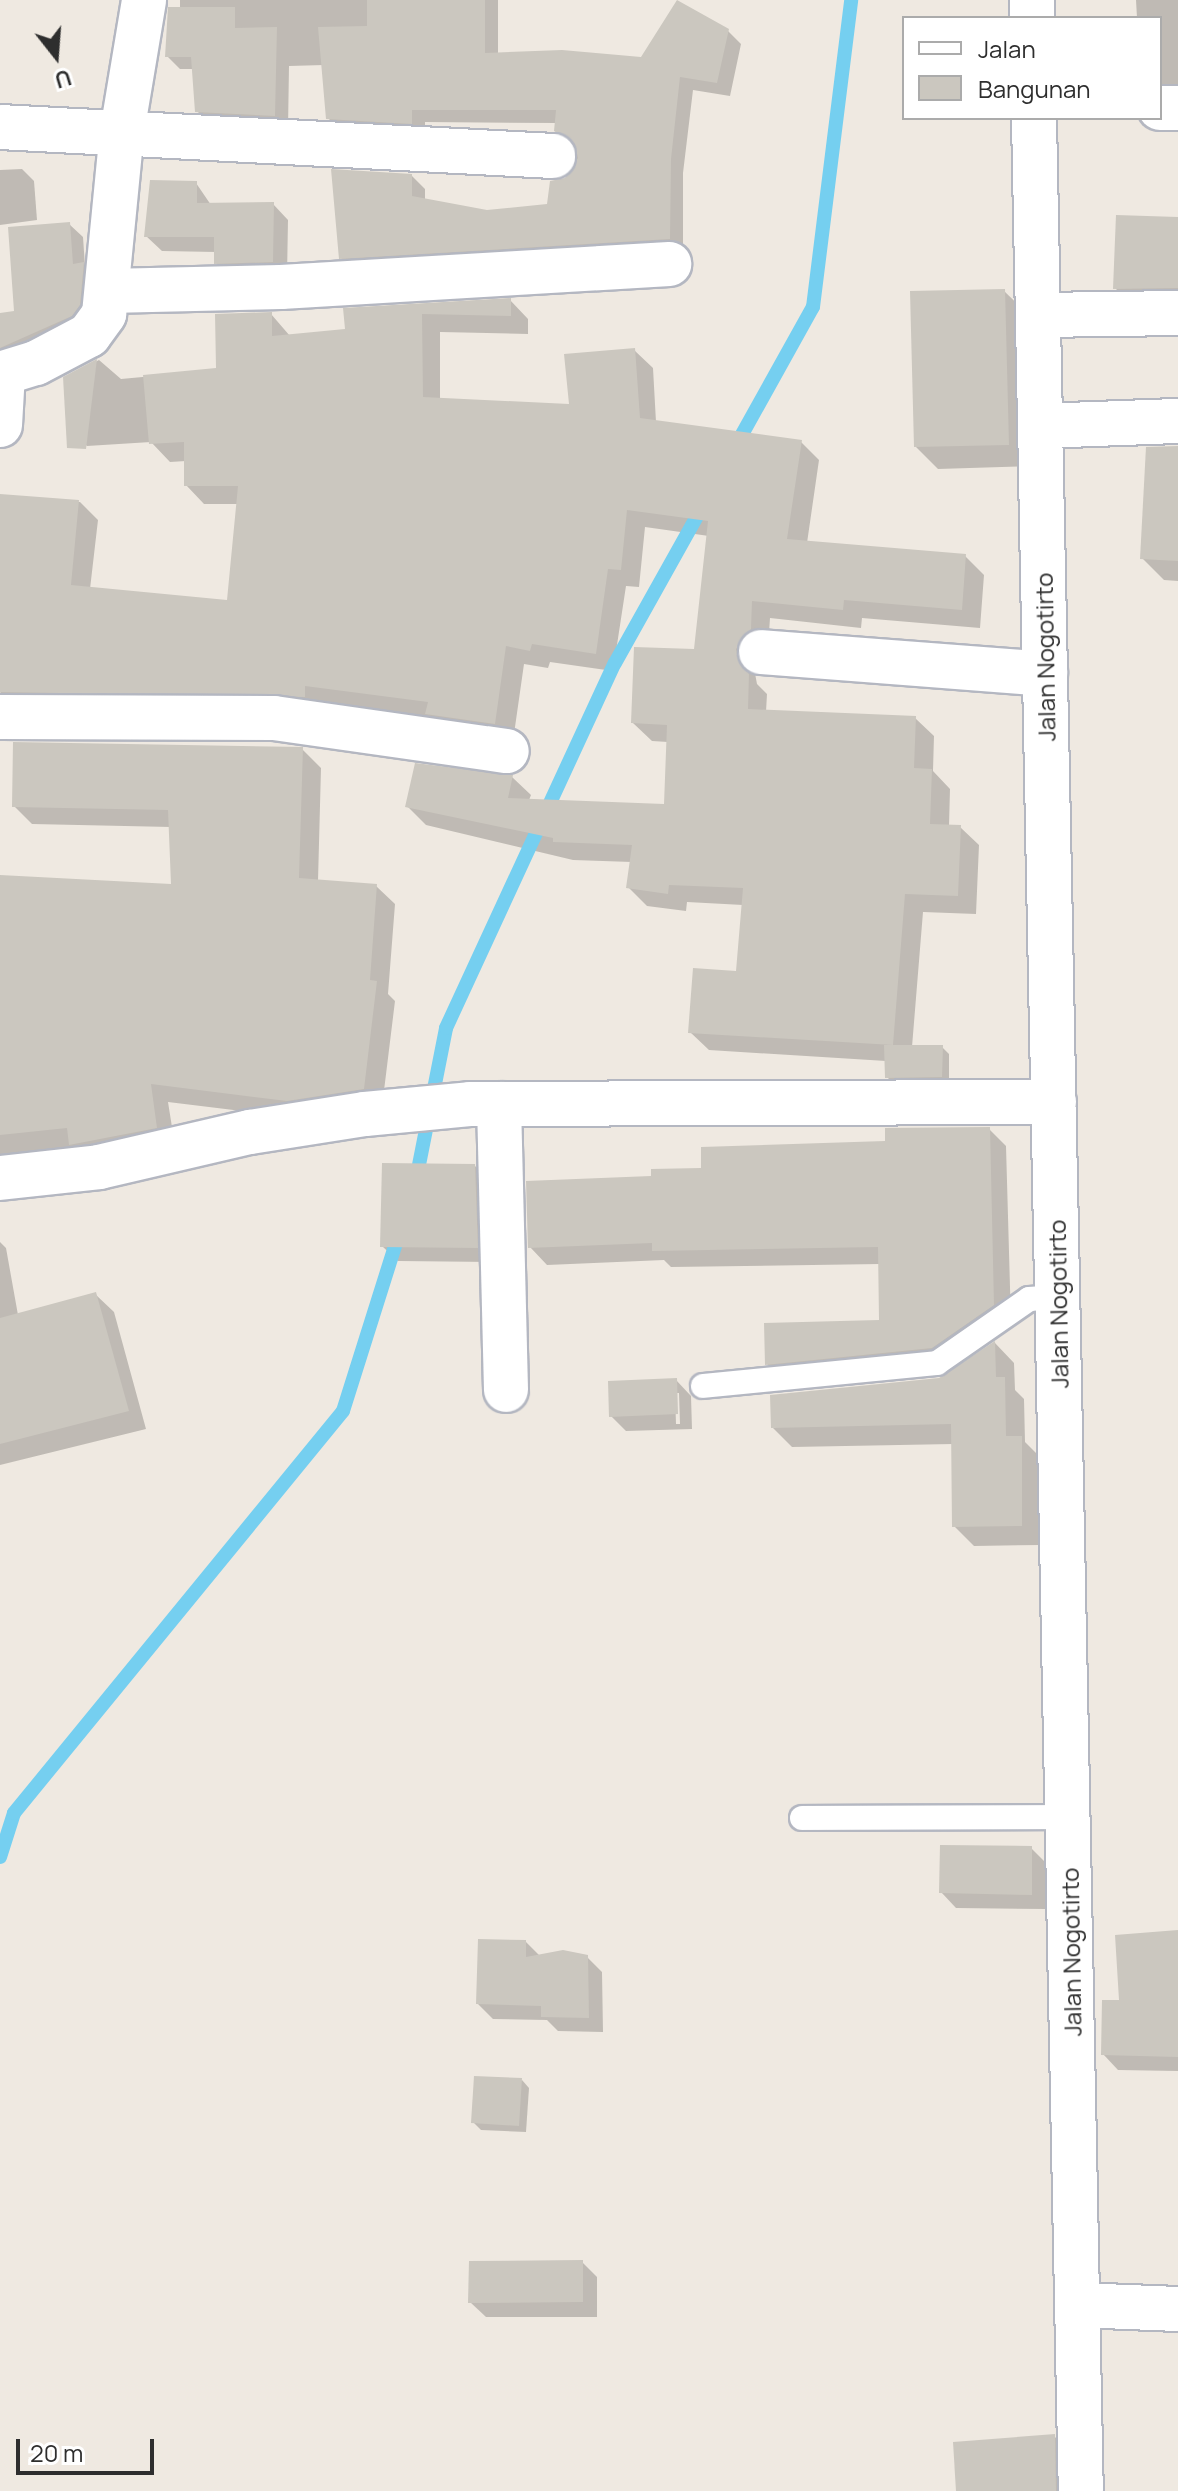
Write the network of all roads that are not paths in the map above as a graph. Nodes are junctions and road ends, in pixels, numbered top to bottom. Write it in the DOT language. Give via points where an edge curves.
graph roads {
  1 [pos="144,0"];
  2 [pos="1034,120"];
  3 [pos="0,127"];
  4 [pos="122,132"];
  5 [pos="553,156"];
  6 [pos="669,264"];
  7 [pos="108,291"];
  8 [pos="1178,313"];
  9 [pos="1038,315"];
  10 [pos="2,373"];
  11 [pos="1178,421"];
  12 [pos="0,425"];
  13 [pos="1040,426"];
  14 [pos="761,652"];
  15 [pos="1045,674"];
  16 [pos="0,717"];
  17 [pos="507,751"];
  18 [pos="1054,1102"];
  19 [pos="484,1104"];
  20 [pos="0,1178"];
  21 [pos="1058,1297"];
  22 [pos="703,1386"];
  23 [pos="506,1390"];
  24 [pos="1068,1817"];
  25 [pos="802,1818"];
  26 [pos="1078,2305"];
  27 [pos="1178,2309"];
  28 [pos="1081,2491"];
  1 -- 4 [label="street"];
  2 -- 9 [label="street, Jalan Nogotirto"];
  3 -- 4 [label="street"];
  4 -- 5 [label="street"];
  4 -- 7 [label="street"];
  6 -- 7 [label="street" via="281,287"];
  7 -- 10 [label="street" via="104,314 89,335 36,363"];
  8 -- 9 [label="street"];
  9 -- 13 [label="street, Jalan Nogotirto"];
  10 -- 12 [label="street"];
  11 -- 13 [label="street"];
  13 -- 15 [label="street, Jalan Nogotirto"];
  14 -- 15 [label="street"];
  15 -- 18 [label="street, Jalan Nogotirto"];
  16 -- 17 [label="street" via="274,718"];
  18 -- 19 [label="street"];
  18 -- 21 [label="street, Jalan Nogotirto"];
  19 -- 20 [label="street" via="365,1114 250,1132 99,1167"];
  19 -- 23 [label="street"];
  21 -- 22 [label="lane" via="1029,1299 937,1363"];
  21 -- 24 [label="street, Jalan Nogotirto"];
  24 -- 25 [label="lane"];
  24 -- 26 [label="street, Jalan Nogotirto"];
  26 -- 27 [label="street"];
  26 -- 28 [label="street, Jalan Nogotirto"];
}
